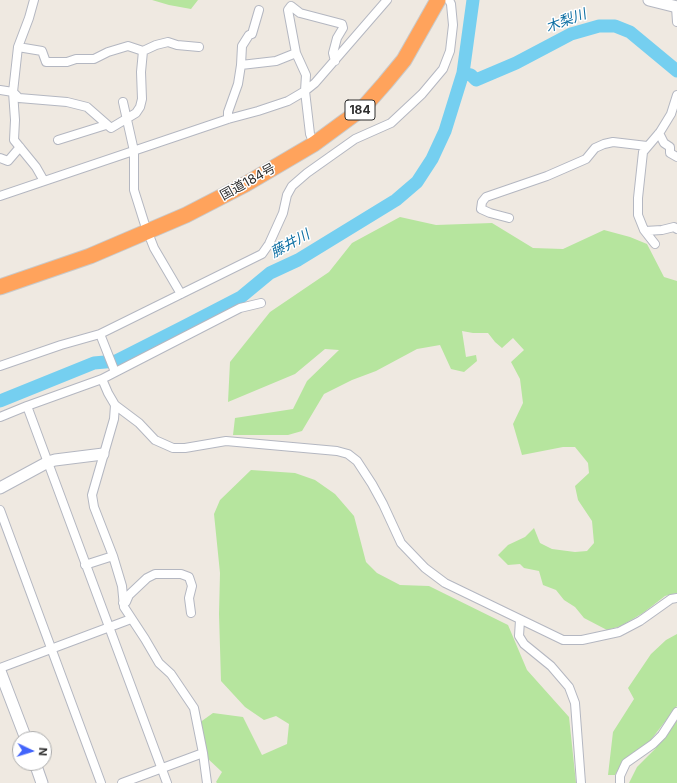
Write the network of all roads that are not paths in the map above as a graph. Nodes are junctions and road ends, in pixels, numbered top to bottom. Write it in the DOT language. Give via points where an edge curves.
graph roads {
  1 [pos="34,0"];
  2 [pos="387,0"];
  3 [pos="438,0"];
  4 [pos="448,0"];
  5 [pos="649,0"];
  6 [pos="676,7"];
  7 [pos="259,10"];
  8 [pos="677,22"];
  9 [pos="199,47"];
  10 [pos="18,48"];
  11 [pos="143,51"];
  12 [pos="296,53"];
  13 [pos="334,61"];
  14 [pos="241,65"];
  15 [pos="0,90"];
  16 [pos="305,91"];
  17 [pos="13,92"];
  18 [pos="677,95"];
  19 [pos="123,102"];
  20 [pos="127,118"];
  21 [pos="228,119"];
  22 [pos="106,125"];
  23 [pos="659,133"];
  24 [pos="58,140"];
  25 [pos="314,144"];
  26 [pos="647,146"];
  27 [pos="20,147"];
  28 [pos="134,150"];
  29 [pos="677,157"];
  30 [pos="0,158"];
  31 [pos="44,181"];
  32 [pos="0,196"];
  33 [pos="510,218"];
  34 [pos="677,229"];
  35 [pos="645,231"];
  36 [pos="148,232"];
  37 [pos="655,244"];
  38 [pos="0,287"];
  39 [pos="181,294"];
  40 [pos="261,303"];
  41 [pos="100,334"];
  42 [pos="0,366"];
  43 [pos="114,370"];
  44 [pos="102,379"];
  45 [pos="115,405"];
  46 [pos="27,406"];
  47 [pos="0,417"];
  48 [pos="103,454"];
  49 [pos="48,462"];
  50 [pos="0,488"];
  51 [pos="0,510"];
  52 [pos="113,556"];
  53 [pos="85,565"];
  54 [pos="677,598"];
  55 [pos="123,603"];
  56 [pos="192,613"];
  57 [pos="131,619"];
  58 [pos="520,620"];
  59 [pos="109,628"];
  60 [pos="51,650"];
  61 [pos="0,669"];
  62 [pos="677,712"];
  63 [pos="23,731"];
  64 [pos="203,753"];
  65 [pos="162,769"];
  66 [pos="38,771"];
  67 [pos="42,783"];
  68 [pos="101,783"];
  69 [pos="122,783"];
  70 [pos="167,783"];
  71 [pos="207,783"];
  72 [pos="581,783"];
  73 [pos="620,783"];
  1 -- 10 [label="street"];
  2 -- 13 [label="street"];
  3 -- 25 [label="highway, 国道184号 / 184" via="404,60 390,77 363,108"];
  4 -- 39 [label="street" via="451,4 453,25 450,51 442,69 422,94 391,123 355,140 292,186 283,213 262,254"];
  5 -- 6 [label="street"];
  6 -- 8 [label="street"];
  7 -- 14 [label="street" via="252,34 242,46"];
  9 -- 11 [label="street" via="168,42"];
  10 -- 11 [label="street" via="42,51 46,62 94,59 128,46"];
  10 -- 17 [label="street"];
  11 -- 20 [label="street" via="142,99 136,113"];
  12 -- 13 [label="street" via="288,10 292,6 300,13 342,24 343,28 332,53"];
  12 -- 14 [label="street" via="276,61"];
  12 -- 16 [label="street" via="306,75"];
  13 -- 16 [label="street" via="316,83"];
  14 -- 21 [label="street"];
  15 -- 17 [label="street"];
  16 -- 21 [label="street" via="288,101"];
  16 -- 25 [label="street" via="310,134"];
  17 -- 22 [label="street" via="19,98 67,102 87,107"];
  17 -- 27 [label="street" via="14,140"];
  18 -- 23 [label="street" via="671,114"];
  19 -- 20 [label="street"];
  20 -- 22 [label="street" via="111,128"];
  20 -- 28 [label="street"];
  21 -- 28 [label="street"];
  22 -- 24 [label="street"];
  23 -- 26 [label="street"];
  23 -- 29 [label="street" via="664,143 670,147 670,153"];
  25 -- 36 [label="highway, 国道184号 / 184" via="246,184"];
  26 -- 33 [label="street" via="613,142 604,144 595,148 586,159 486,198 482,202 481,209"];
  26 -- 35 [label="street" via="643,152 638,203 638,215"];
  27 -- 30 [label="street" via="8,161"];
  27 -- 31 [label="street"];
  28 -- 31 [label="street"];
  28 -- 36 [label="street" via="134,190"];
  31 -- 32 [label="street"];
  34 -- 35 [label="street" via="674,227"];
  35 -- 37 [label="street"];
  36 -- 38 [label="highway, 国道184号 / 184" via="90,256"];
  36 -- 39 [label="street" via="154,248"];
  39 -- 41 [label="street"];
  40 -- 43 [label="street" via="240,308"];
  41 -- 42 [label="street"];
  41 -- 43 [label="street"];
  43 -- 44 [label="street"];
  44 -- 45 [label="street"];
  44 -- 46 [label="street"];
  45 -- 48 [label="street" via="114,419"];
  45 -- 58 [label="street" via="139,423 155,440 173,448 226,441 348,454 357,461 372,484 401,543 425,568 444,583"];
  46 -- 47 [label="street"];
  46 -- 49 [label="street"];
  48 -- 49 [label="street"];
  48 -- 52 [label="street" via="92,495 94,507"];
  49 -- 50 [label="street"];
  49 -- 53 [label="street"];
  51 -- 60 [label="street"];
  52 -- 53 [label="street"];
  52 -- 55 [label="street" via="122,586"];
  53 -- 59 [label="street"];
  54 -- 58 [label="street" via="671,599 619,632 582,640 563,640"];
  55 -- 56 [label="street" via="147,578 155,574 181,574 190,577 192,586 189,598"];
  55 -- 57 [label="street"];
  57 -- 59 [label="street"];
  57 -- 64 [label="street" via="194,708"];
  58 -- 72 [label="street" via="519,636 524,644 551,666 569,687 575,703"];
  59 -- 60 [label="street"];
  59 -- 65 [label="street"];
  60 -- 61 [label="street"];
  60 -- 68 [label="street"];
  61 -- 63 [label="street"];
  62 -- 73 [label="street" via="653,744 626,763 620,776"];
  64 -- 65 [label="street"];
  64 -- 71 [label="street"];
  65 -- 69 [label="street"];
  65 -- 70 [label="street"];
  66 -- 67 [label="street"];
}
